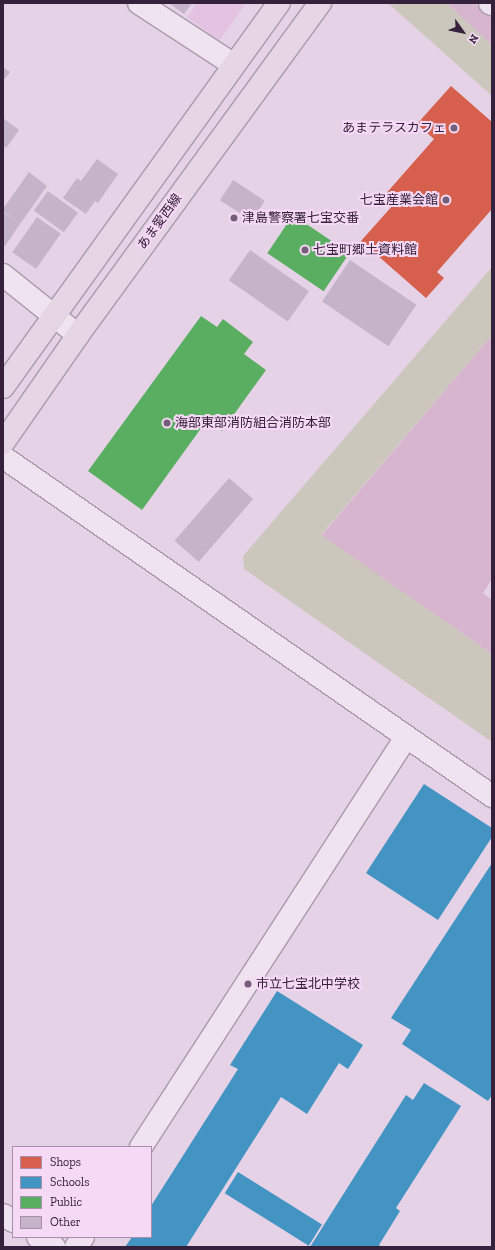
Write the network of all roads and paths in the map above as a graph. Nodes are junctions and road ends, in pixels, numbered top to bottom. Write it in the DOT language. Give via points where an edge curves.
graph roads {
  1 [pos="139,3"];
  2 [pos="279,3"];
  3 [pos="320,3"];
  4 [pos="234,65"];
  5 [pos="3,275"];
  6 [pos="54,316"];
  7 [pos="78,335"];
  8 [pos="3,387"];
  9 [pos="3,443"];
  10 [pos="3,457"];
  11 [pos="406,737"];
  12 [pos="492,796"];
  13 [pos="142,1146"];
  14 [pos="3,1215"];
  15 [pos="12,1220"];
  16 [pos="40,1238"];
  17 [pos="82,1238"];
  18 [pos="54,1247"];
  19 [pos="76,1247"];
  1 -- 4 [label="street"];
  2 -- 4 [label="main road"];
  3 -- 7 [label="main road, あま愛西線"];
  4 -- 6 [label="main road"];
  5 -- 6 [label="street"];
  6 -- 7 [label="street"];
  6 -- 8 [label="main road"];
  7 -- 9 [label="main road, あま愛西線"];
  10 -- 11 [label="street"];
  11 -- 12 [label="street"];
  11 -- 13 [label="street"];
  14 -- 15 [label="street"];
  16 -- 18 [label="street"];
  17 -- 19 [label="street"];
}
